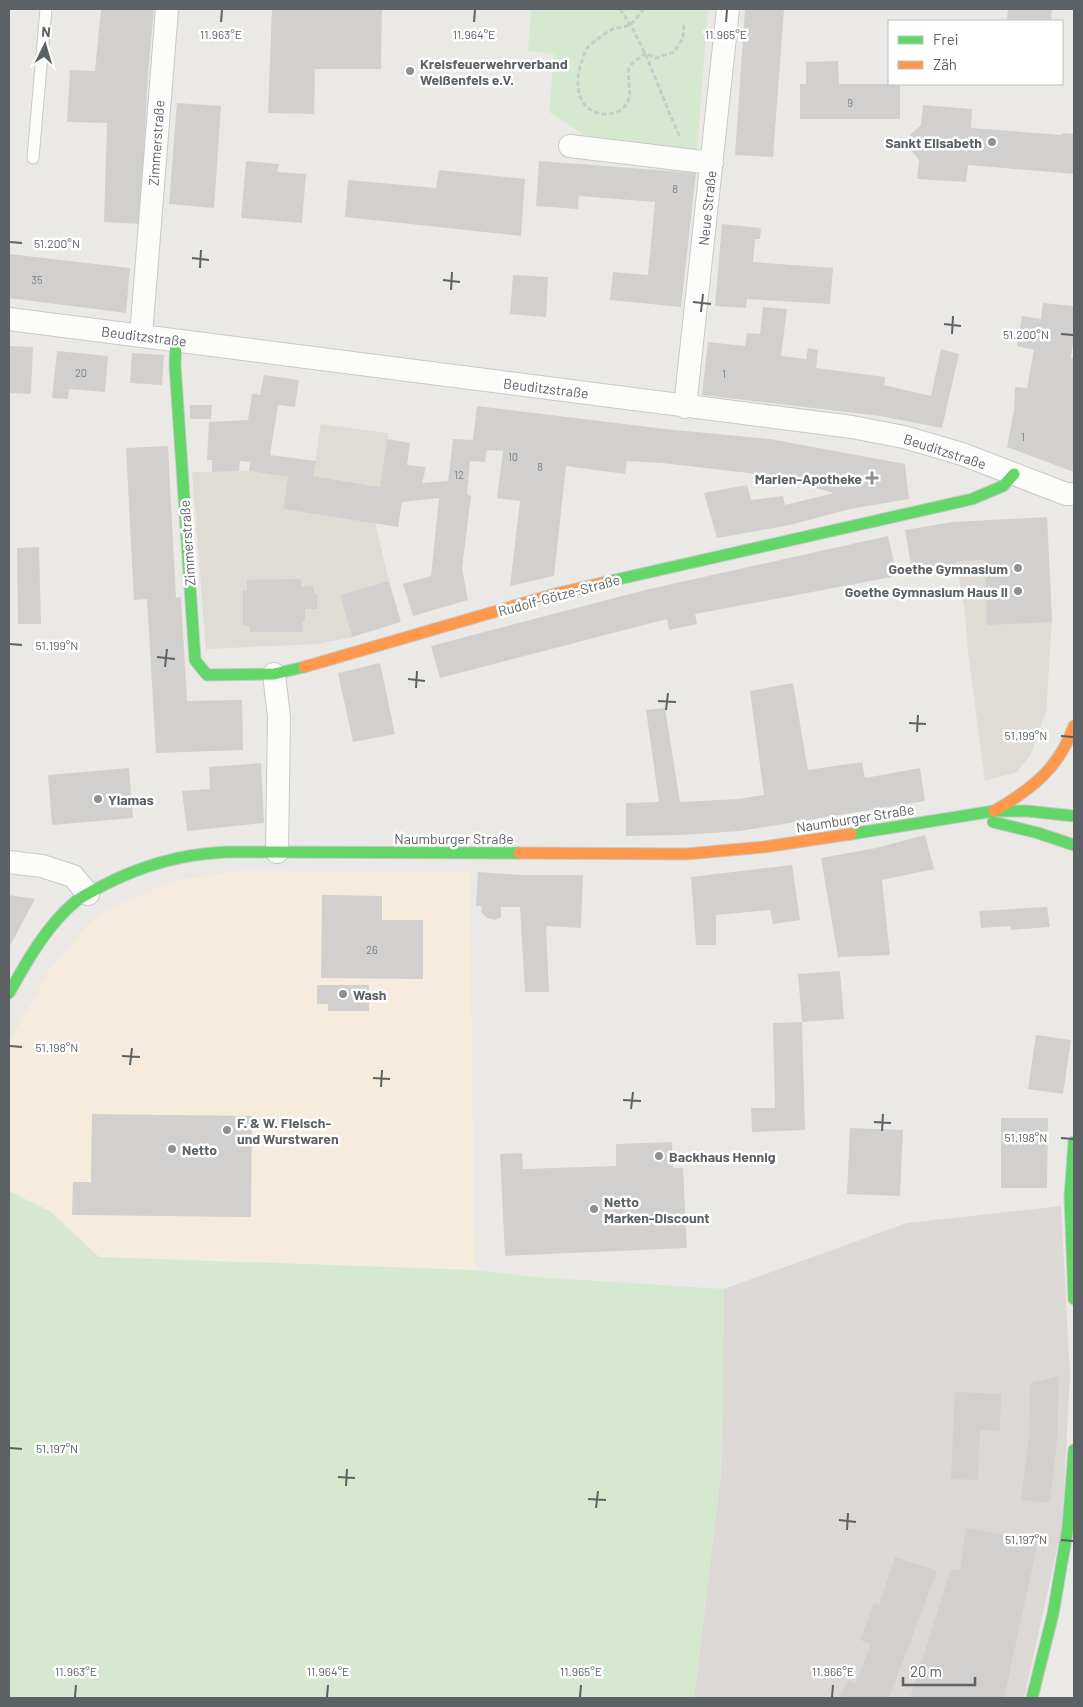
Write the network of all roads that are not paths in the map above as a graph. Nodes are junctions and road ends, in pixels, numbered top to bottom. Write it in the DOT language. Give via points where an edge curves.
graph roads {
  1 [pos="46,9"];
  2 [pos="167,9"];
  3 [pos="728,9"];
  4 [pos="570,146"];
  5 [pos="32,158"];
  6 [pos="712,164"];
  7 [pos="9,320"];
  8 [pos="141,336"];
  9 [pos="176,340"];
  10 [pos="685,407"];
  11 [pos="1014,474"];
  12 [pos="1074,494"];
  13 [pos="274,674"];
  14 [pos="1074,726"];
  15 [pos="994,811"];
  16 [pos="954,816"];
  17 [pos="1074,816"];
  18 [pos="1074,845"];
  19 [pos="277,852"];
  20 [pos="9,862"];
  21 [pos="88,894"];
  22 [pos="9,993"];
  23 [pos="1074,1142"];
  24 [pos="1074,1299"];
  25 [pos="1074,1450"];
  26 [pos="1032,1698"];
  1 -- 5 [label="lane"];
  2 -- 8 [label="street, Zimmerstraße"];
  3 -- 6 [label="street, Neue Straße"];
  4 -- 6 [label="street"];
  6 -- 10 [label="street, Neue Straße"];
  7 -- 8 [label="street, Beuditzstraße"];
  8 -- 9 [label="street, Beuditzstraße"];
  9 -- 10 [label="street, Beuditzstraße"];
  9 -- 13 [label="main road, Zimmerstraße" via="195,660 206,675"];
  10 -- 11 [label="street, Beuditzstraße" via="852,427 904,437"];
  11 -- 12 [label="street, Beuditzstraße" via="1066,494"];
  11 -- 13 [label="main road, Rudolf-Götze-Straße" via="1003,486 972,498 559,593"];
  13 -- 19 [label="street" via="279,717"];
  14 -- 15 [label="main road" via="1061,757 1048,772 1019,798"];
  15 -- 16 [label="main road, Naumburger Straße"];
  15 -- 17 [label="main road"];
  16 -- 18 [label="main road" via="1010,825"];
  16 -- 19 [label="main road, Naumburger Straße" via="790,844 686,854"];
  19 -- 21 [label="main road, Naumburger Straße" via="203,852 175,856 152,863"];
  20 -- 21 [label="street" via="42,866 73,876"];
  21 -- 22 [label="main road, Naumburger Straße" via="74,903 52,927"];
  23 -- 24 [label="main road" via="1070,1197"];
  25 -- 26 [label="main road" via="1068,1527 1053,1614"];
}
